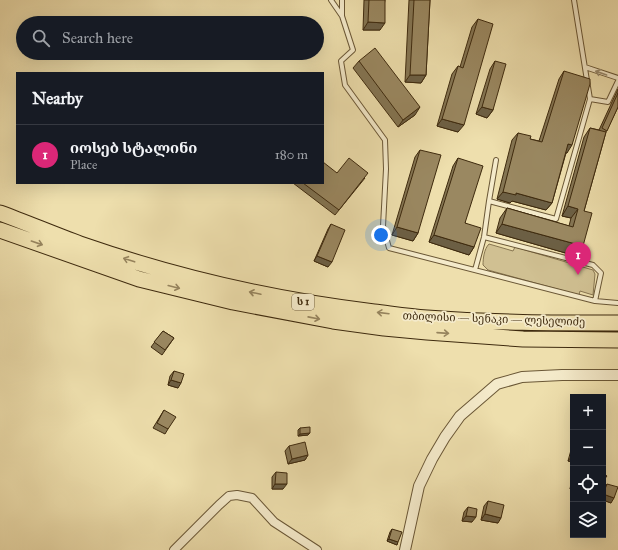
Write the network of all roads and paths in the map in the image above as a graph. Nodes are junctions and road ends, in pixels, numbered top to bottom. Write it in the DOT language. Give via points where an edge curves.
graph roads {
  1 [pos="331,0"];
  2 [pos="342,0"];
  3 [pos="574,0"];
  4 [pos="342,16"];
  5 [pos="584,67"];
  6 [pos="618,80"];
  7 [pos="590,99"];
  8 [pos="496,160"];
  9 [pos="488,200"];
  10 [pos="0,213"];
  11 [pos="0,230"];
  12 [pos="484,237"];
  13 [pos="475,270"];
  14 [pos="595,301"];
  15 [pos="618,303"];
  16 [pos="618,323"];
  17 [pos="618,340"];
  18 [pos="618,375"];
  19 [pos="174,550"];
  20 [pos="317,550"];
  21 [pos="405,550"];
  1 -- 4 [label="lane"];
  2 -- 4 [label="lane"];
  3 -- 5 [label="lane"];
  4 -- 13 [label="lane" via="353,50 341,61 345,85 384,140 386,169 383,226 389,248"];
  6 -- 5 [label="lane, one-way"];
  5 -- 7 [label="lane"];
  6 -- 7 [label="lane" via="608,102"];
  7 -- 9 [label="lane" via="556,219"];
  8 -- 9 [label="lane"];
  9 -- 12 [label="lane"];
  16 -- 10 [label="highway, თბილისი — სენაკი — ლესელიძე / ს 1, one-way" via="524,323 427,318 289,300 230,288 142,264 80,244"];
  11 -- 17 [label="highway, თბილისი — სენაკი — ლესელიძე / ს 1, one-way" via="139,278 233,302 333,321 391,329 501,337"];
  12 -- 13 [label="lane"];
  12 -- 14 [label="lane" via="593,265 601,273"];
  13 -- 14 [label="lane"];
  14 -- 15 [label="lane"];
  18 -- 21 [label="street" via="522,377 498,384 460,416 432,459 419,486"];
  19 -- 20 [label="street" via="229,496 237,495 252,498 274,522"];
}
